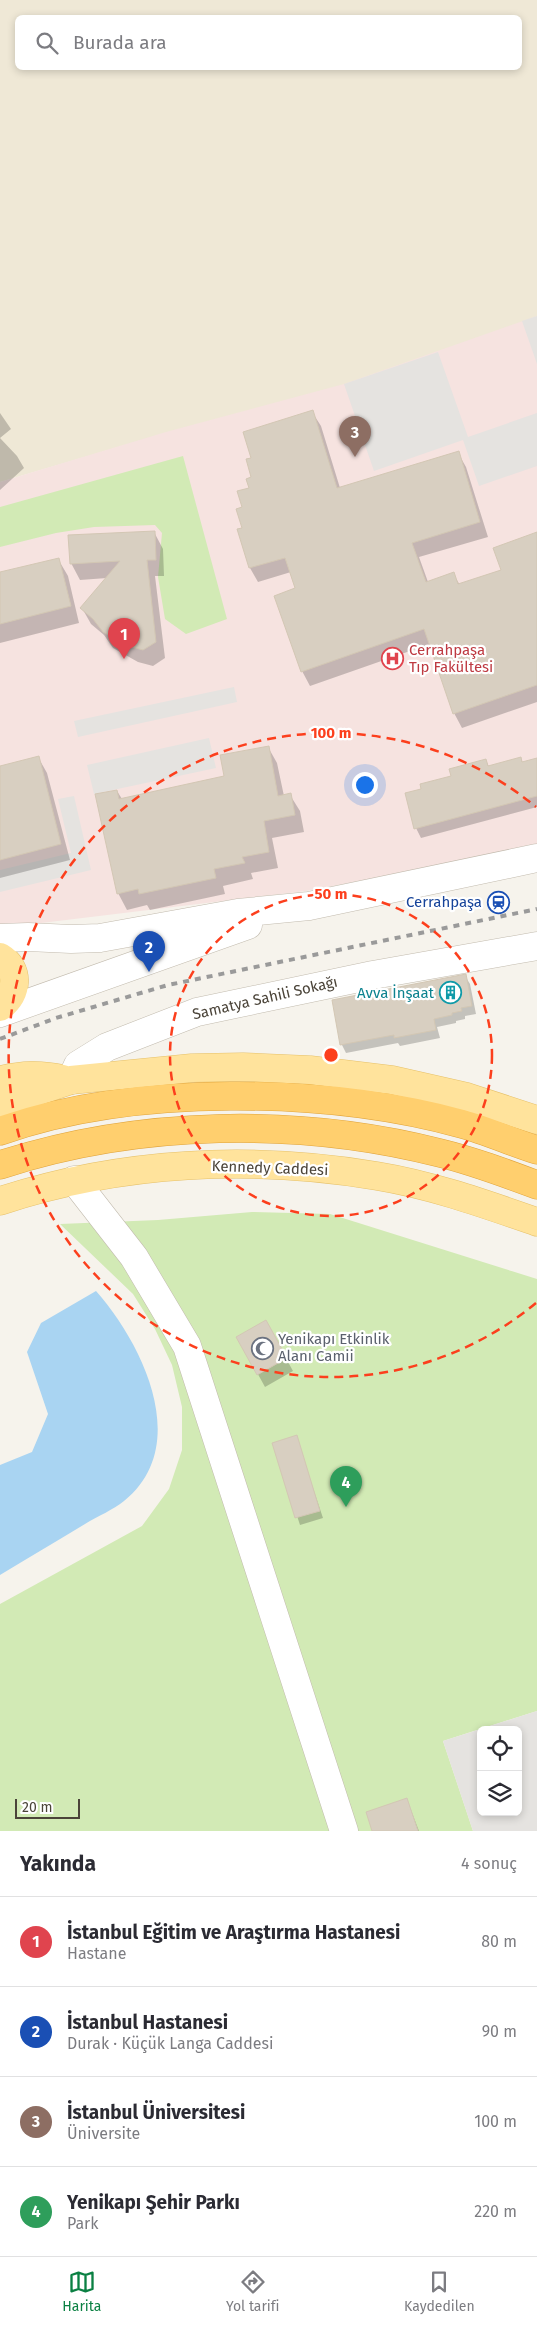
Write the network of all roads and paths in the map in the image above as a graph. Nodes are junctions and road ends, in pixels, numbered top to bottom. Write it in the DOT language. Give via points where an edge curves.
graph roads {
  1 [pos="537,858"];
  2 [pos="309,906"];
  3 [pos="0,938"];
  4 [pos="537,946"];
  5 [pos="0,957"];
  6 [pos="0,1007"];
  7 [pos="0,1013"];
  8 [pos="0,1080"];
  9 [pos="71,1080"];
  10 [pos="467,1097"];
  11 [pos="0,1104"];
  12 [pos="537,1108"];
  13 [pos="537,1120"];
  14 [pos="0,1131"];
  15 [pos="537,1150"];
  16 [pos="0,1165"];
  17 [pos="74,1180"];
  18 [pos="537,1185"];
  19 [pos="0,1201"];
  20 [pos="487,1205"];
  21 [pos="537,1222"];
  22 [pos="537,1236"];
  23 [pos="344,1831"];
  1 -- 2 [label="street"];
  2 -- 3 [label="street" via="238,913 100,938"];
  2 -- 7 [label="street"];
  4 -- 9 [label="street, Samatya Sahili Sokağı" via="373,975 196,1012 107,1048 78,1065"];
  5 -- 6 [label="main road" via="9,962 16,980 14,991"];
  8 -- 9 [label="main road" via="44,1075"];
  9 -- 10 [label="main road" via="192,1068 310,1070 392,1080"];
  9 -- 11 [label="main road"];
  10 -- 12 [label="main road"];
  10 -- 13 [label="main road"];
  14 -- 15 [label="highway" via="78,1111 130,1103 237,1096 318,1099 389,1109 462,1124"];
  16 -- 18 [label="highway" via="101,1140 168,1132 249,1128 347,1135 440,1153"];
  17 -- 19 [label="main road, Kennedy Caddesi"];
  17 -- 20 [label="main road, Kennedy Caddesi" via="226,1163 301,1166 378,1176"];
  17 -- 23 [label="street" via="134,1257 187,1346"];
  20 -- 21 [label="main road, Kennedy Caddesi"];
  20 -- 22 [label="main road"];
}
